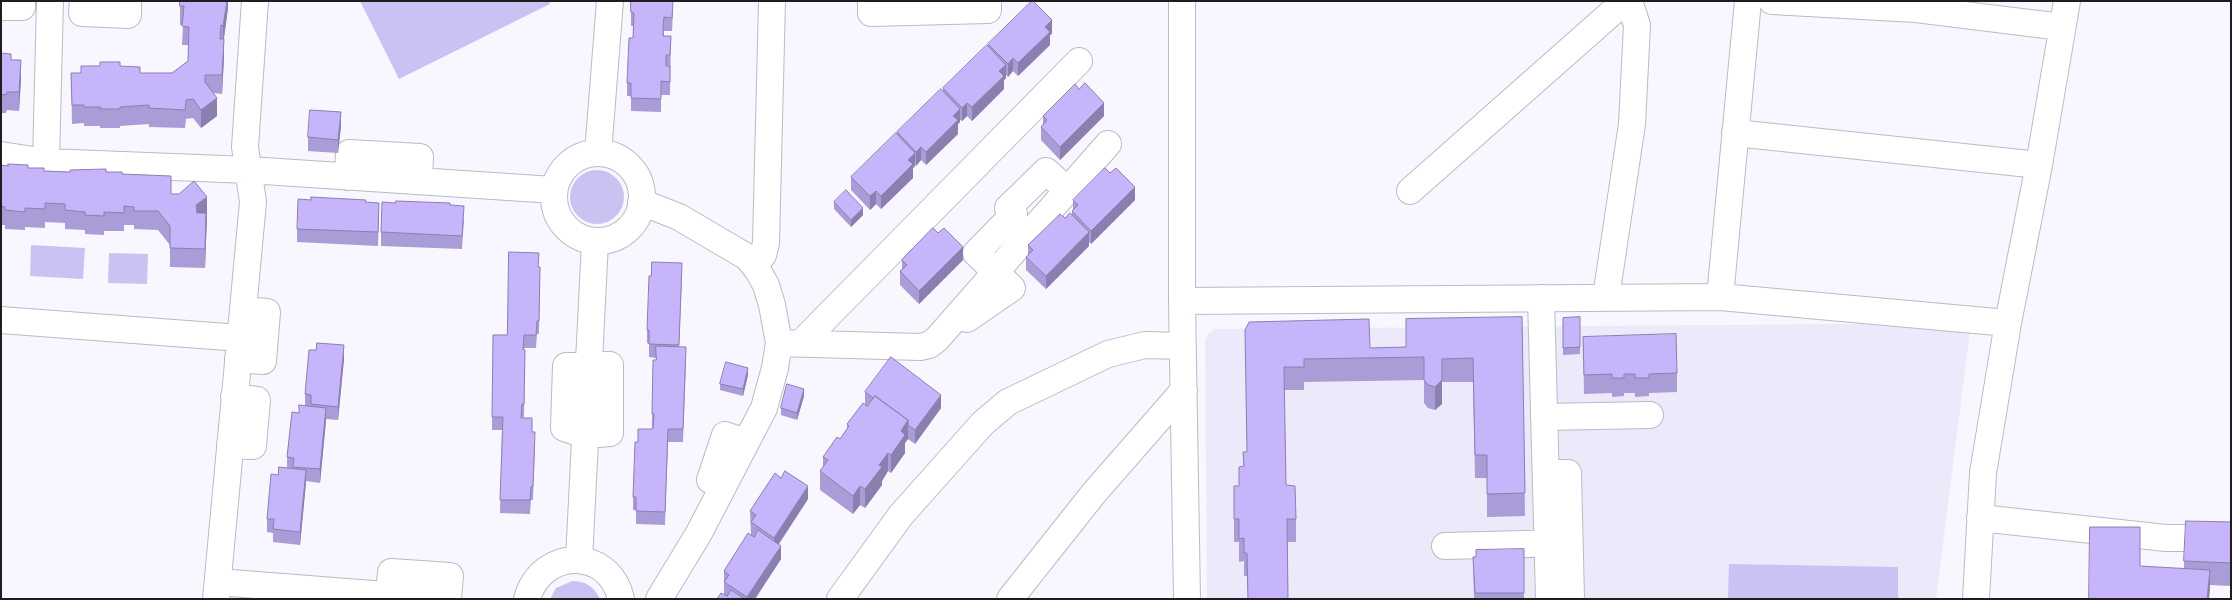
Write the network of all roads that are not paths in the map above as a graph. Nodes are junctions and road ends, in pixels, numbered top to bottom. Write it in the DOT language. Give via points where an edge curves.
graph roads {
  1 [pos="22,1"];
  2 [pos="50,1"];
  3 [pos="83,1"];
  4 [pos="128,1"];
  5 [pos="255,1"];
  6 [pos="610,1"];
  7 [pos="772,1"];
  8 [pos="871,1"];
  9 [pos="988,1"];
  10 [pos="1182,1"];
  11 [pos="1625,1"];
  12 [pos="1629,1"];
  13 [pos="1748,1"];
  14 [pos="1772,1"];
  15 [pos="2066,1"];
  16 [pos="1916,5"];
  17 [pos="1,7"];
  18 [pos="2062,27"];
  19 [pos="1079,61"];
  20 [pos="1735,133"];
  21 [pos="1108,144"];
  22 [pos="598,153"];
  23 [pos="1,155"];
  24 [pos="46,162"];
  25 [pos="2038,165"];
  26 [pos="249,170"];
  27 [pos="554,190"];
  28 [pos="1410,190"];
  29 [pos="642,202"];
  30 [pos="595,242"];
  31 [pos="755,266"];
  32 [pos="1720,297"];
  33 [pos="1542,298"];
  34 [pos="1606,298"];
  35 [pos="1182,300"];
  36 [pos="1,302"];
  37 [pos="1,320"];
  38 [pos="2008,324"];
  39 [pos="162,332"];
  40 [pos="789,344"];
  41 [pos="1184,346"];
  42 [pos="239,348"];
  43 [pos="1184,390"];
  44 [pos="1650,415"];
  45 [pos="1544,417"];
  46 [pos="1980,518"];
  47 [pos="2231,538"];
  48 [pos="1559,543"];
  49 [pos="1445,546"];
  50 [pos="579,560"];
  51 [pos="217,590"];
  52 [pos="342,595"];
  53 [pos="389,595"];
  54 [pos="437,599"];
  55 [pos="448,599"];
  56 [pos="527,599"];
  57 [pos="621,599"];
  58 [pos="660,599"];
  59 [pos="840,599"];
  60 [pos="1010,599"];
  61 [pos="1187,599"];
  62 [pos="1549,599"];
  63 [pos="1571,599"];
  64 [pos="1976,599"];
  1 -- 17 [label="street" via="22,7"];
  2 -- 24 [label="street"];
  3 -- 4 [label="street" via="82,14 128,15"];
  5 -- 26 [label="street" via="245,147"];
  6 -- 22 [label="street"];
  7 -- 31 [label="street" via="766,244"];
  8 -- 9 [label="street" via="871,12 988,10"];
  10 -- 35 [label="street"];
  11 -- 28 [label="street"];
  12 -- 34 [label="street" via="1636,25 1632,124"];
  13 -- 20 [label="street"];
  14 -- 16 [label="street"];
  15 -- 18 [label="street"];
  16 -- 18 [label="street"];
  18 -- 25 [label="street"];
  19 -- 40 [label="street"];
  20 -- 25 [label="street"];
  20 -- 32 [label="street"];
  21 -- 40 [label="street" via="1067,190 1046,171 1008,208 1014,214 976,253 1012,288 929,345"];
  22 -- 27 [label="street" via="569,164"];
  22 -- 29 [label="street" via="611,155 628,165 639,182"];
  23 -- 24 [label="street"];
  24 -- 26 [label="street"];
  25 -- 38 [label="street"];
  26 -- 27 [label="street" via="348,176 349,153 420,157 419,181"];
  26 -- 42 [label="street" via="252,202 242,310 267,312 263,361"];
  27 -- 30 [label="street" via="556,212 563,225 580,238"];
  29 -- 30 [label="street" via="638,215 626,231 614,238"];
  29 -- 31 [label="street" via="679,217 731,246"];
  30 -- 50 [label="street"];
  31 -- 40 [label="street"];
  32 -- 34 [label="street"];
  32 -- 38 [label="street"];
  33 -- 34 [label="street"];
  33 -- 35 [label="street"];
  33 -- 45 [label="street"];
  35 -- 41 [label="street"];
  36 -- 39 [label="street" via="163,315"];
  37 -- 39 [label="street"];
  38 -- 46 [label="street" via="1983,472"];
  39 -- 42 [label="street"];
  40 -- 58 [label="street" via="776,368 764,408 699,533"];
  41 -- 43 [label="street"];
  41 -- 59 [label="street" via="1145,345 1108,354 1008,402 983,423 901,515"];
  42 -- 51 [label="street" via="234,398 257,400 253,446 230,445"];
  43 -- 60 [label="street" via="1094,493"];
  43 -- 61 [label="street"];
  44 -- 45 [label="street"];
  45 -- 48 [label="street" via="1546,473 1568,473"];
  46 -- 47 [label="street" via="2166,538"];
  46 -- 64 [label="street"];
  48 -- 49 [label="street"];
  48 -- 62 [label="street"];
  48 -- 63 [label="street"];
  50 -- 56 [label="street" via="564,561 546,570 532,585"];
  50 -- 57 [label="street" via="604,570 617,586"];
  51 -- 52 [label="street"];
  52 -- 53 [label="street"];
  53 -- 54 [label="street"];
  53 -- 55 [label="street" via="391,572 450,576"];
}
